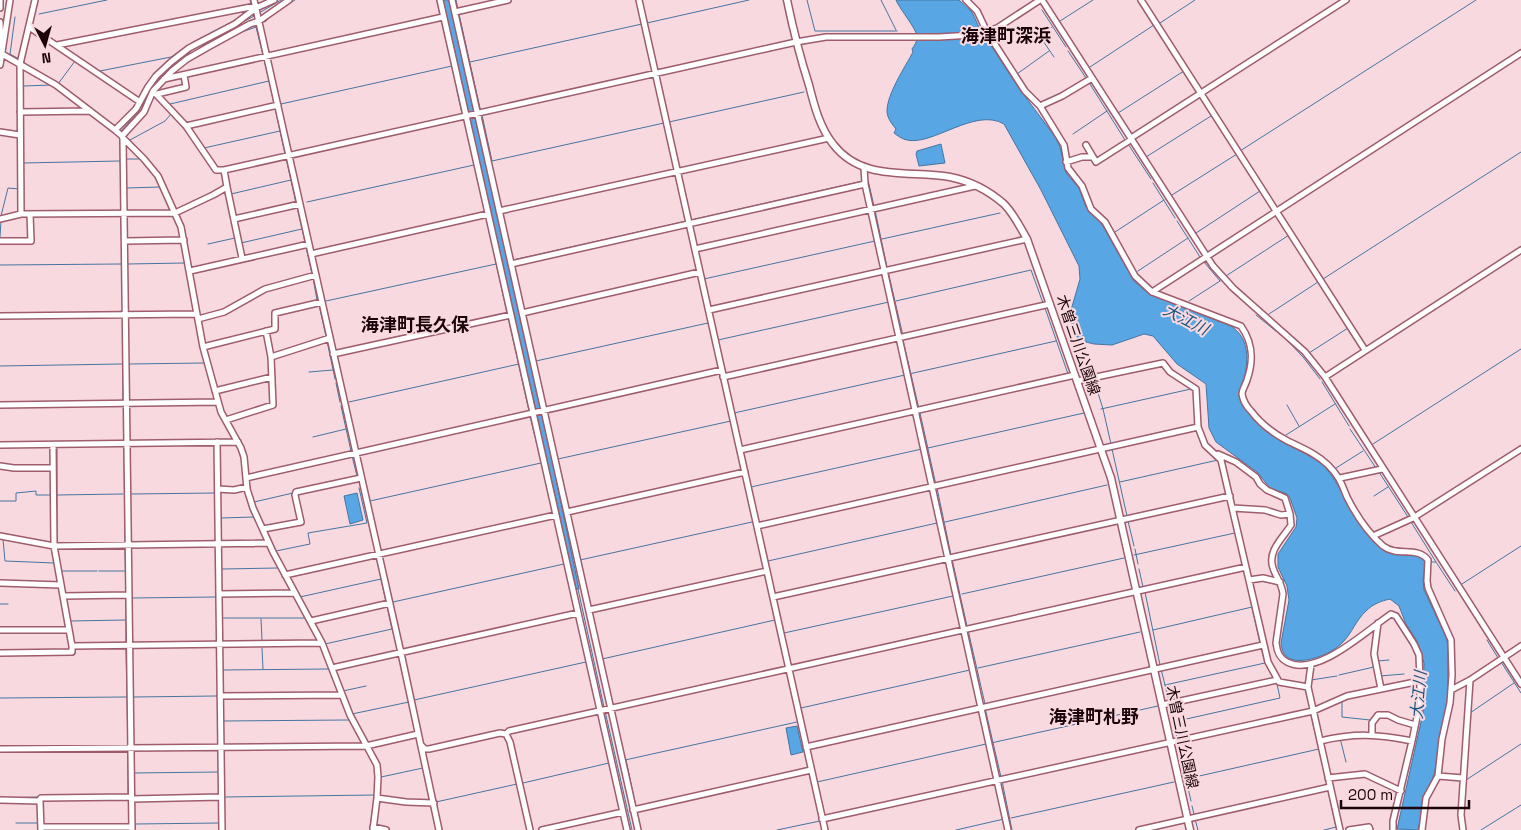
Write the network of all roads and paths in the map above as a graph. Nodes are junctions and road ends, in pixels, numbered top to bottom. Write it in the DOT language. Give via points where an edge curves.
graph roads {
  1 [pos="0,0"];
  2 [pos="10,0"];
  3 [pos="35,0"];
  4 [pos="270,0"];
  5 [pos="274,0"];
  6 [pos="290,0"];
  7 [pos="440,0"];
  8 [pos="452,0"];
  9 [pos="508,0"];
  10 [pos="639,0"];
  11 [pos="786,0"];
  12 [pos="966,0"];
  13 [pos="1041,0"];
  14 [pos="1141,0"];
  15 [pos="1346,0"];
  16 [pos="256,6"];
  17 [pos="263,6"];
  18 [pos="0,8"];
  19 [pos="455,12"];
  20 [pos="443,17"];
  21 [pos="259,21"];
  22 [pos="0,22"];
  23 [pos="29,27"];
  24 [pos="985,32"];
  25 [pos="796,42"];
  26 [pos="57,45"];
  27 [pos="2,54"];
  28 [pos="1521,54"];
  29 [pos="267,57"];
  30 [pos="20,64"];
  31 [pos="0,65"];
  32 [pos="656,73"];
  33 [pos="184,75"];
  34 [pos="1092,78"];
  35 [pos="164,79"];
  36 [pos="155,92"];
  37 [pos="1200,93"];
  38 [pos="140,102"];
  39 [pos="278,105"];
  40 [pos="1040,106"];
  41 [pos="91,111"];
  42 [pos="20,112"];
  43 [pos="476,113"];
  44 [pos="466,115"];
  45 [pos="186,126"];
  46 [pos="0,132"];
  47 [pos="119,134"];
  48 [pos="20,135"];
  49 [pos="829,138"];
  50 [pos="1132,138"];
  51 [pos="1086,145"];
  52 [pos="289,155"];
  53 [pos="1093,157"];
  54 [pos="1066,162"];
  55 [pos="864,167"];
  56 [pos="224,170"];
  57 [pos="678,172"];
  58 [pos="864,182"];
  59 [pos="976,186"];
  60 [pos="227,187"];
  61 [pos="300,204"];
  62 [pos="873,209"];
  63 [pos="499,211"];
  64 [pos="1276,211"];
  65 [pos="175,212"];
  66 [pos="21,214"];
  67 [pos="30,214"];
  68 [pos="122,214"];
  69 [pos="488,214"];
  70 [pos="0,219"];
  71 [pos="234,220"];
  72 [pos="689,221"];
  73 [pos="1027,239"];
  74 [pos="184,240"];
  75 [pos="125,241"];
  76 [pos="0,242"];
  77 [pos="309,244"];
  78 [pos="695,248"];
  79 [pos="1521,250"];
  80 [pos="311,254"];
  81 [pos="1206,256"];
  82 [pos="242,258"];
  83 [pos="511,261"];
  84 [pos="190,271"];
  85 [pos="887,271"];
  86 [pos="700,272"];
  87 [pos="316,275"];
  88 [pos="1152,292"];
  89 [pos="322,302"];
  90 [pos="1050,304"];
  91 [pos="708,310"];
  92 [pos="522,313"];
  93 [pos="124,314"];
  94 [pos="511,315"];
  95 [pos="0,316"];
  96 [pos="198,316"];
  97 [pos="266,332"];
  98 [pos="330,338"];
  99 [pos="901,338"];
  100 [pos="203,348"];
  101 [pos="1366,350"];
  102 [pos="334,354"];
  103 [pos="270,357"];
  104 [pos="722,370"];
  105 [pos="272,377"];
  106 [pos="724,377"];
  107 [pos="1076,378"];
  108 [pos="1325,378"];
  109 [pos="215,391"];
  110 [pos="218,402"];
  111 [pos="125,403"];
  112 [pos="0,405"];
  113 [pos="543,411"];
  114 [pos="918,411"];
  115 [pos="533,414"];
  116 [pos="226,420"];
  117 [pos="1198,427"];
  118 [pos="218,442"];
  119 [pos="238,442"];
  120 [pos="125,444"];
  121 [pos="0,445"];
  122 [pos="53,445"];
  123 [pos="1102,449"];
  124 [pos="1521,449"];
  125 [pos="740,450"];
  126 [pos="356,453"];
  127 [pos="1213,453"];
  128 [pos="0,466"];
  129 [pos="53,468"];
  130 [pos="1382,469"];
  131 [pos="745,472"];
  132 [pos="246,478"];
  133 [pos="361,478"];
  134 [pos="1340,478"];
  135 [pos="935,486"];
  136 [pos="247,487"];
  137 [pos="218,489"];
  138 [pos="1230,496"];
  139 [pos="1233,508"];
  140 [pos="567,512"];
  141 [pos="1290,514"];
  142 [pos="556,515"];
  143 [pos="1413,518"];
  144 [pos="1121,521"];
  145 [pos="757,526"];
  146 [pos="262,529"];
  147 [pos="0,536"];
  148 [pos="1373,536"];
  149 [pos="268,543"];
  150 [pos="218,544"];
  151 [pos="129,545"];
  152 [pos="54,546"];
  153 [pos="379,554"];
  154 [pos="951,559"];
  155 [pos="1246,567"];
  156 [pos="767,571"];
  157 [pos="285,575"];
  158 [pos="1249,580"];
  159 [pos="1280,582"];
  160 [pos="0,583"];
  161 [pos="61,585"];
  162 [pos="1137,591"];
  163 [pos="294,592"];
  164 [pos="219,594"];
  165 [pos="127,595"];
  166 [pos="63,596"];
  167 [pos="773,597"];
  168 [pos="390,603"];
  169 [pos="589,610"];
  170 [pos="578,614"];
  171 [pos="311,621"];
  172 [pos="1378,622"];
  173 [pos="0,630"];
  174 [pos="69,630"];
  175 [pos="967,630"];
  176 [pos="322,643"];
  177 [pos="220,644"];
  178 [pos="72,646"];
  179 [pos="130,646"];
  180 [pos="1521,646"];
  181 [pos="1264,647"];
  182 [pos="1277,651"];
  183 [pos="401,653"];
  184 [pos="0,654"];
  185 [pos="1503,657"];
  186 [pos="1312,665"];
  187 [pos="332,668"];
  188 [pos="789,669"];
  189 [pos="1154,669"];
  190 [pos="1277,680"];
  191 [pos="1470,680"];
  192 [pos="1420,682"];
  193 [pos="1521,684"];
  194 [pos="1308,687"];
  195 [pos="1381,689"];
  196 [pos="1451,690"];
  197 [pos="342,695"];
  198 [pos="220,696"];
  199 [pos="1162,705"];
  200 [pos="984,707"];
  201 [pos="610,709"];
  202 [pos="601,711"];
  203 [pos="1313,711"];
  204 [pos="1415,725"];
  205 [pos="418,734"];
  206 [pos="506,734"];
  207 [pos="1372,735"];
  208 [pos="1320,741"];
  209 [pos="1412,741"];
  210 [pos="1170,742"];
  211 [pos="421,745"];
  212 [pos="366,746"];
  213 [pos="220,747"];
  214 [pos="806,747"];
  215 [pos="131,748"];
  216 [pos="0,749"];
  217 [pos="811,770"];
  218 [pos="1438,776"];
  219 [pos="1328,778"];
  220 [pos="1463,778"];
  221 [pos="1000,780"];
  222 [pos="1330,787"];
  223 [pos="1400,791"];
  224 [pos="221,797"];
  225 [pos="131,798"];
  226 [pos="377,798"];
  227 [pos="0,800"];
  228 [pos="39,801"];
  229 [pos="434,803"];
  230 [pos="634,810"];
  231 [pos="623,812"];
  232 [pos="822,819"];
  233 [pos="1187,819"];
  234 [pos="132,828"];
  235 [pos="373,828"];
  236 [pos="41,829"];
  237 [pos="222,830"];
  238 [pos="386,830"];
  239 [pos="439,830"];
  240 [pos="530,830"];
  241 [pos="542,830"];
  242 [pos="627,830"];
  243 [pos="638,830"];
  244 [pos="825,830"];
  245 [pos="1008,830"];
  246 [pos="1139,830"];
  247 [pos="1190,830"];
  248 [pos="1340,830"];
  249 [pos="1349,830"];
  250 [pos="1370,830"];
  251 [pos="1393,830"];
  252 [pos="1422,830"];
  253 [pos="1463,830"];
  1 -- 18 [label="street"];
  2 -- 27 [label="street"];
  3 -- 23 [label="street"];
  4 -- 17 [label="street"];
  5 -- 17 [label="street"];
  6 -- 21 [label="street"];
  7 -- 20 [label="street"];
  8 -- 19 [label="street"];
  9 -- 19 [label="street"];
  10 -- 32 [label="street"];
  11 -- 25 [label="main road, 木曽三川公園線"];
  12 -- 24 [label="street" via="977,11"];
  13 -- 24 [label="street" via="1003,25"];
  13 -- 34 [label="street"];
  14 -- 37 [label="street"];
  15 -- 37 [label="street"];
  16 -- 17 [label="street"];
  16 -- 21 [label="street"];
  16 -- 26 [label="street"];
  16 -- 38 [label="street" via="235,24 197,43 171,62 152,81"];
  19 -- 43 [label="street"];
  20 -- 29 [label="street"];
  20 -- 44 [label="street"];
  21 -- 29 [label="street"];
  21 -- 35 [label="street" via="187,59"];
  22 -- 27 [label="street"];
  23 -- 26 [label="street"];
  23 -- 30 [label="street"];
  24 -- 25 [label="street" via="959,36 826,37"];
  24 -- 40 [label="street" via="1025,91"];
  25 -- 32 [label="street"];
  25 -- 49 [label="main road, 木曽三川公園線" via="813,100"];
  26 -- 38 [label="street"];
  27 -- 30 [label="street"];
  27 -- 31 [label="street"];
  28 -- 64 [label="street"];
  29 -- 33 [label="street"];
  29 -- 39 [label="street"];
  30 -- 41 [label="street"];
  30 -- 42 [label="street"];
  32 -- 43 [label="street"];
  32 -- 57 [label="street"];
  33 -- 35 [label="street"];
  33 -- 36 [label="street" via="186,87"];
  34 -- 40 [label="street"];
  34 -- 50 [label="street"];
  35 -- 36 [label="street"];
  36 -- 45 [label="street"];
  36 -- 47 [label="street" via="144,112"];
  37 -- 50 [label="street"];
  37 -- 64 [label="street"];
  38 -- 47 [label="street"];
  39 -- 45 [label="street"];
  39 -- 52 [label="street"];
  40 -- 54 [label="street" via="1064,145"];
  41 -- 42 [label="street"];
  41 -- 47 [label="street"];
  42 -- 48 [label="street"];
  43 -- 44 [label="street"];
  43 -- 63 [label="street"];
  44 -- 52 [label="street"];
  44 -- 69 [label="street"];
  45 -- 56 [label="street" via="216,170"];
  46 -- 48 [label="street"];
  47 -- 65 [label="street" via="158,176"];
  47 -- 68 [label="street"];
  48 -- 66 [label="street"];
  49 -- 55 [label="main road, 木曽三川公園線" via="846,157"];
  49 -- 57 [label="street"];
  50 -- 53 [label="street" via="1096,162"];
  50 -- 81 [label="street"];
  51 -- 53 [label="street"];
  52 -- 56 [label="street"];
  52 -- 61 [label="street"];
  53 -- 54 [label="street"];
  54 -- 88 [label="street" via="1082,186 1090,209 1105,222 1136,276"];
  55 -- 58 [label="street"];
  55 -- 59 [label="main road, 木曽三川公園線" via="896,174 948,177"];
  56 -- 60 [label="street"];
  57 -- 63 [label="street"];
  57 -- 72 [label="street"];
  58 -- 62 [label="street"];
  58 -- 72 [label="street"];
  59 -- 62 [label="street"];
  59 -- 73 [label="main road, 木曽三川公園線" via="1005,206"];
  60 -- 65 [label="street"];
  60 -- 71 [label="street"];
  61 -- 71 [label="street"];
  61 -- 77 [label="street"];
  62 -- 78 [label="street"];
  62 -- 85 [label="street"];
  63 -- 83 [label="street"];
  64 -- 81 [label="street"];
  64 -- 101 [label="street"];
  65 -- 68 [label="street"];
  65 -- 74 [label="street"];
  66 -- 67 [label="street"];
  66 -- 70 [label="street"];
  67 -- 68 [label="street"];
  67 -- 76 [label="street" via="31,241"];
  68 -- 75 [label="street"];
  69 -- 80 [label="street"];
  69 -- 94 [label="street"];
  71 -- 82 [label="street"];
  72 -- 78 [label="street"];
  72 -- 83 [label="street"];
  73 -- 85 [label="street"];
  73 -- 90 [label="main road, 木曽三川公園線"];
  74 -- 75 [label="street"];
  74 -- 84 [label="street"];
  75 -- 93 [label="street"];
  77 -- 80 [label="street"];
  77 -- 82 [label="street"];
  78 -- 86 [label="street"];
  79 -- 101 [label="street"];
  80 -- 87 [label="street"];
  81 -- 88 [label="street"];
  81 -- 108 [label="street" via="1225,281 1305,352"];
  82 -- 84 [label="street"];
  83 -- 92 [label="street"];
  84 -- 96 [label="street"];
  85 -- 91 [label="street"];
  85 -- 99 [label="street"];
  86 -- 91 [label="street"];
  86 -- 92 [label="street"];
  87 -- 89 [label="street"];
  87 -- 96 [label="street" via="265,289 224,312"];
  88 -- 134 [label="street" via="1241,326 1250,344 1252,358 1242,394 1246,405 1272,432 1318,456"];
  89 -- 97 [label="street" via="275,313 275,329"];
  89 -- 98 [label="street"];
  90 -- 99 [label="street"];
  90 -- 107 [label="main road, 木曽三川公園線"];
  91 -- 104 [label="street"];
  92 -- 113 [label="street"];
  93 -- 95 [label="street"];
  93 -- 96 [label="street"];
  93 -- 111 [label="street"];
  94 -- 102 [label="street"];
  94 -- 115 [label="street"];
  96 -- 100 [label="street"];
  97 -- 100 [label="street"];
  97 -- 103 [label="street"];
  98 -- 102 [label="street"];
  98 -- 103 [label="street"];
  99 -- 106 [label="street"];
  99 -- 114 [label="street"];
  100 -- 109 [label="street"];
  101 -- 108 [label="street"];
  102 -- 126 [label="street"];
  103 -- 105 [label="street"];
  104 -- 106 [label="street"];
  104 -- 113 [label="street"];
  105 -- 109 [label="street"];
  105 -- 116 [label="street" via="274,405"];
  106 -- 125 [label="street"];
  107 -- 114 [label="street"];
  107 -- 117 [label="street" via="1163,363 1170,372 1196,389"];
  107 -- 123 [label="main road, 木曽三川公園線"];
  108 -- 130 [label="street"];
  109 -- 110 [label="street"];
  110 -- 111 [label="street"];
  110 -- 116 [label="street"];
  111 -- 112 [label="street"];
  111 -- 120 [label="street"];
  113 -- 115 [label="street"];
  113 -- 140 [label="street"];
  114 -- 125 [label="street"];
  114 -- 135 [label="street"];
  115 -- 126 [label="street"];
  115 -- 142 [label="street"];
  116 -- 119 [label="street"];
  117 -- 123 [label="street"];
  117 -- 127 [label="street" via="1205,445"];
  118 -- 119 [label="street"];
  118 -- 120 [label="street"];
  118 -- 137 [label="street"];
  119 -- 132 [label="street" via="244,457"];
  120 -- 122 [label="street"];
  120 -- 151 [label="street"];
  121 -- 122 [label="street"];
  122 -- 129 [label="street"];
  123 -- 135 [label="street"];
  123 -- 144 [label="main road, 木曽三川公園線"];
  124 -- 143 [label="street"];
  125 -- 131 [label="street"];
  126 -- 132 [label="street"];
  126 -- 133 [label="street"];
  127 -- 138 [label="street" via="1221,460"];
  127 -- 141 [label="street" via="1236,462 1267,490 1285,498"];
  128 -- 129 [label="street"];
  129 -- 152 [label="street"];
  130 -- 134 [label="street"];
  130 -- 143 [label="street"];
  131 -- 140 [label="street"];
  131 -- 145 [label="street"];
  132 -- 136 [label="street"];
  133 -- 146 [label="street" via="296,492 301,522"];
  133 -- 153 [label="street"];
  134 -- 148 [label="street" via="1356,514"];
  135 -- 145 [label="street"];
  135 -- 154 [label="street"];
  136 -- 137 [label="street"];
  136 -- 146 [label="street"];
  137 -- 150 [label="street"];
  138 -- 139 [label="street"];
  138 -- 144 [label="street"];
  139 -- 141 [label="street" via="1265,510 1280,516"];
  139 -- 155 [label="street"];
  140 -- 169 [label="street"];
  141 -- 159 [label="street" via="1291,525 1271,558 1272,568"];
  142 -- 153 [label="street"];
  142 -- 170 [label="street"];
  143 -- 148 [label="street"];
  143 -- 185 [label="street"];
  144 -- 154 [label="street"];
  144 -- 162 [label="main road, 木曽三川公園線"];
  145 -- 156 [label="street"];
  146 -- 149 [label="street"];
  147 -- 152 [label="street"];
  148 -- 196 [label="street" via="1387,549 1418,552 1428,560 1428,588 1451,640"];
  149 -- 150 [label="street"];
  149 -- 157 [label="street"];
  150 -- 151 [label="street"];
  150 -- 164 [label="street"];
  151 -- 152 [label="street"];
  151 -- 165 [label="street"];
  152 -- 161 [label="street"];
  153 -- 157 [label="street"];
  153 -- 168 [label="street"];
  154 -- 167 [label="street"];
  154 -- 175 [label="street"];
  155 -- 158 [label="street"];
  155 -- 162 [label="street"];
  156 -- 167 [label="street"];
  156 -- 169 [label="street"];
  157 -- 163 [label="street"];
  158 -- 159 [label="street" via="1263,578"];
  158 -- 181 [label="street"];
  159 -- 182 [label="street" via="1283,601"];
  160 -- 161 [label="street"];
  161 -- 166 [label="street"];
  162 -- 175 [label="street"];
  162 -- 189 [label="main road, 木曽三川公園線"];
  163 -- 164 [label="street"];
  163 -- 171 [label="street"];
  164 -- 177 [label="street"];
  165 -- 166 [label="street"];
  165 -- 179 [label="street"];
  166 -- 174 [label="street"];
  167 -- 188 [label="street"];
  168 -- 171 [label="street"];
  168 -- 183 [label="street"];
  169 -- 201 [label="street"];
  170 -- 183 [label="street"];
  170 -- 202 [label="street"];
  171 -- 176 [label="street"];
  172 -- 186 [label="street" via="1346,646"];
  172 -- 192 [label="street" via="1391,614 1396,616 1419,656"];
  172 -- 195 [label="street" via="1374,648"];
  173 -- 174 [label="street"];
  174 -- 178 [label="street"];
  175 -- 188 [label="street"];
  175 -- 200 [label="street"];
  176 -- 177 [label="street"];
  176 -- 187 [label="street"];
  177 -- 179 [label="street"];
  177 -- 198 [label="street"];
  178 -- 179 [label="street"];
  178 -- 184 [label="street" via="72,652"];
  179 -- 215 [label="street"];
  180 -- 185 [label="street"];
  181 -- 182 [label="street"];
  181 -- 189 [label="street"];
  181 -- 190 [label="street"];
  182 -- 186 [label="street" via="1287,662"];
  183 -- 187 [label="street"];
  183 -- 205 [label="street"];
  185 -- 191 [label="street"];
  185 -- 193 [label="street"];
  186 -- 194 [label="street"];
  187 -- 197 [label="street"];
  188 -- 201 [label="street"];
  188 -- 214 [label="street"];
  189 -- 199 [label="main road, 木曽三川公園線"];
  189 -- 200 [label="street"];
  190 -- 194 [label="street"];
  190 -- 199 [label="street"];
  191 -- 196 [label="street"];
  191 -- 220 [label="street"];
  192 -- 195 [label="street"];
  192 -- 204 [label="street"];
  194 -- 203 [label="street"];
  195 -- 203 [label="street" via="1347,696"];
  196 -- 218 [label="street"];
  197 -- 198 [label="street"];
  197 -- 212 [label="street"];
  198 -- 213 [label="street"];
  199 -- 210 [label="main road, 木曽三川公園線"];
  200 -- 214 [label="street"];
  200 -- 221 [label="street"];
  201 -- 202 [label="street"];
  201 -- 230 [label="street"];
  202 -- 206 [label="street"];
  202 -- 231 [label="street"];
  203 -- 208 [label="street"];
  203 -- 210 [label="street"];
  204 -- 207 [label="street" via="1388,715 1378,715 1372,722"];
  204 -- 209 [label="street"];
  205 -- 211 [label="street"];
  205 -- 212 [label="street"];
  206 -- 211 [label="street" via="429,749"];
  206 -- 240 [label="street"];
  207 -- 208 [label="street"];
  207 -- 209 [label="street"];
  208 -- 219 [label="street"];
  209 -- 223 [label="street"];
  210 -- 221 [label="street"];
  210 -- 233 [label="main road, 木曽三川公園線"];
  211 -- 229 [label="street"];
  212 -- 213 [label="street"];
  212 -- 226 [label="street" via="378,770"];
  213 -- 215 [label="street"];
  213 -- 224 [label="street"];
  214 -- 217 [label="street"];
  215 -- 216 [label="street"];
  215 -- 225 [label="street"];
  217 -- 230 [label="street"];
  217 -- 232 [label="street"];
  218 -- 220 [label="street"];
  218 -- 252 [label="street" via="1426,798"];
  219 -- 222 [label="street"];
  219 -- 223 [label="street" via="1365,774"];
  220 -- 253 [label="street"];
  221 -- 232 [label="street"];
  221 -- 245 [label="street"];
  222 -- 233 [label="street"];
  222 -- 248 [label="street"];
  223 -- 251 [label="street"];
  224 -- 225 [label="street"];
  224 -- 237 [label="street"];
  225 -- 228 [label="street" via="41,798"];
  225 -- 234 [label="street"];
  226 -- 229 [label="street"];
  226 -- 235 [label="street"];
  227 -- 228 [label="street"];
  228 -- 236 [label="street"];
  229 -- 239 [label="street"];
  230 -- 243 [label="street"];
  231 -- 241 [label="street"];
  231 -- 242 [label="street"];
  232 -- 244 [label="street"];
  233 -- 246 [label="street"];
  233 -- 247 [label="main road, 木曽三川公園線"];
  234 -- 236 [label="street"];
  235 -- 238 [label="street"];
  249 -- 250 [label="street" via="1370,827"];
}
